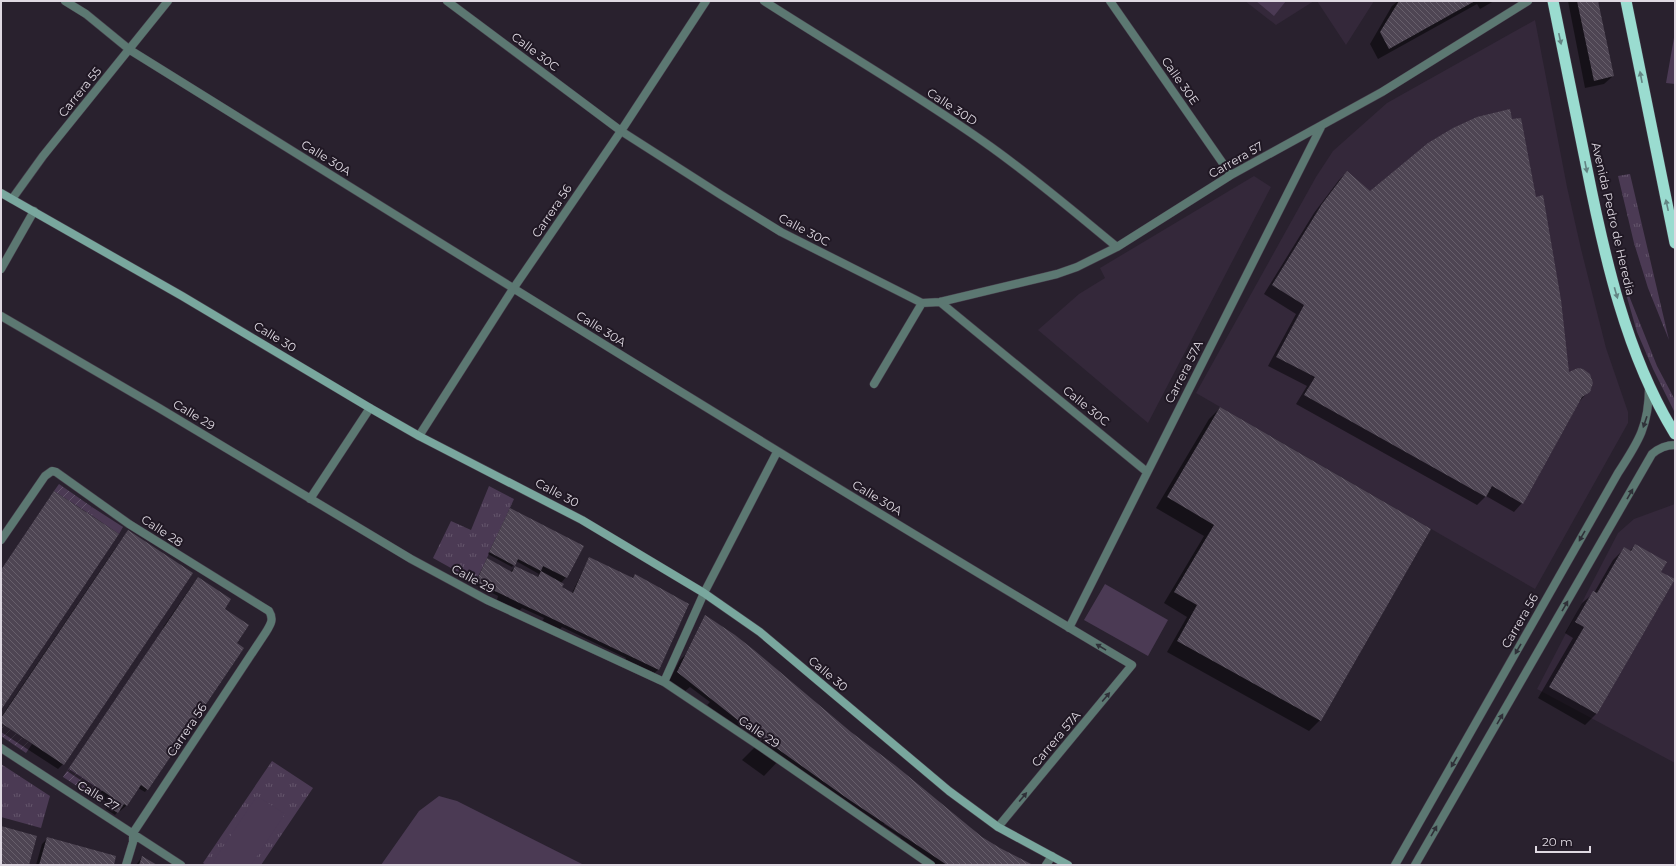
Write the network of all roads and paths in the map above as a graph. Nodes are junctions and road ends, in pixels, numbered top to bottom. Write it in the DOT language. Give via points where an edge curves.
graph roads {
  1 [pos="65,1"];
  2 [pos="168,1"];
  3 [pos="447,1"];
  4 [pos="706,1"];
  5 [pos="764,1"];
  6 [pos="1110,1"];
  7 [pos="1528,1"];
  8 [pos="1552,1"];
  9 [pos="1626,1"];
  10 [pos="130,50"];
  11 [pos="1321,126"];
  12 [pos="621,131"];
  13 [pos="1231,175"];
  14 [pos="1,193"];
  15 [pos="12,199"];
  16 [pos="34,211"];
  17 [pos="1673,228"];
  18 [pos="1675,243"];
  19 [pos="1117,247"];
  20 [pos="1,269"];
  21 [pos="513,289"];
  22 [pos="940,302"];
  23 [pos="922,303"];
  24 [pos="1,316"];
  25 [pos="874,384"];
  26 [pos="1649,384"];
  27 [pos="370,408"];
  28 [pos="1675,434"];
  29 [pos="419,436"];
  30 [pos="1675,445"];
  31 [pos="778,452"];
  32 [pos="1147,472"];
  33 [pos="310,499"];
  34 [pos="1,540"];
  35 [pos="704,593"];
  36 [pos="269,611"];
  37 [pos="1069,628"];
  38 [pos="1132,666"];
  39 [pos="664,682"];
  40 [pos="1,748"];
  41 [pos="998,827"];
  42 [pos="133,833"];
  43 [pos="1052,856"];
  44 [pos="126,865"];
  45 [pos="181,865"];
  46 [pos="931,865"];
  47 [pos="1046,865"];
  48 [pos="1068,865"];
  49 [pos="1395,865"];
  50 [pos="1415,865"];
  1 -- 10 [label="street, Calle 30A" via="86,14"];
  2 -- 10 [label="street, Carrera 55"];
  3 -- 12 [label="street, Calle 30C"];
  4 -- 12 [label="street, Carrera 56"];
  5 -- 19 [label="street, Calle 30D" via="984,142"];
  6 -- 13 [label="street, Calle 30E"];
  7 -- 11 [label="street, Carrera 57" via="1382,92"];
  8 -- 26 [label="highway, Avenida Pedro de Heredia, one-way" via="1601,237 1620,307"];
  17 -- 9 [label="highway, one-way"];
  10 -- 15 [label="street, Carrera 55" via="43,156"];
  10 -- 21 [label="street, Calle 30A"];
  11 -- 13 [label="street, Carrera 57"];
  11 -- 32 [label="street, Carrera 57A"];
  12 -- 21 [label="street, Carrera 56"];
  12 -- 23 [label="street, Calle 30C" via="781,232"];
  13 -- 19 [label="street, Carrera 57"];
  14 -- 15 [label="main road, Calle 30"];
  15 -- 16 [label="main road, Calle 30"];
  16 -- 20 [label="street"];
  16 -- 27 [label="main road, Calle 30"];
  17 -- 18 [label="highway"];
  19 -- 22 [label="street, Carrera 57" via="1057,274"];
  21 -- 29 [label="street, Carrera 56"];
  21 -- 31 [label="street, Calle 30A"];
  22 -- 23 [label="street, Calle 30C"];
  22 -- 32 [label="street, Calle 30C"];
  23 -- 25 [label="street"];
  24 -- 33 [label="street, Calle 29"];
  26 -- 28 [label="highway, Avenida Pedro de Heredia"];
  26 -- 49 [label="street, Carrera 56, one-way" via="1647,416 1634,448"];
  27 -- 29 [label="main road, Calle 30"];
  27 -- 33 [label="street"];
  29 -- 35 [label="main road, Calle 30" via="570,513"];
  50 -- 30 [label="street, one-way" via="1652,454 1666,445"];
  31 -- 35 [label="street"];
  31 -- 37 [label="street, Calle 30A"];
  32 -- 37 [label="street, Carrera 57A"];
  33 -- 39 [label="street, Calle 29" via="411,559 487,600"];
  34 -- 36 [label="street, Calle 28" via="45,476 56,472 129,524"];
  35 -- 39 [label="street"];
  35 -- 41 [label="main road, Calle 30" via="760,632 949,791"];
  36 -- 42 [label="street, Carrera 56" via="272,620 270,626"];
  38 -- 37 [label="street, Calle 30A, one-way"];
  41 -- 38 [label="street, Carrera 57A, one-way"];
  39 -- 46 [label="street, Calle 29"];
  40 -- 42 [label="street, Calle 27"];
  41 -- 43 [label="main road, Calle 30"];
  42 -- 44 [label="street, Carrera 56"];
  42 -- 45 [label="street, Calle 27"];
  43 -- 47 [label="street"];
  43 -- 48 [label="main road, Calle 30"];
}
